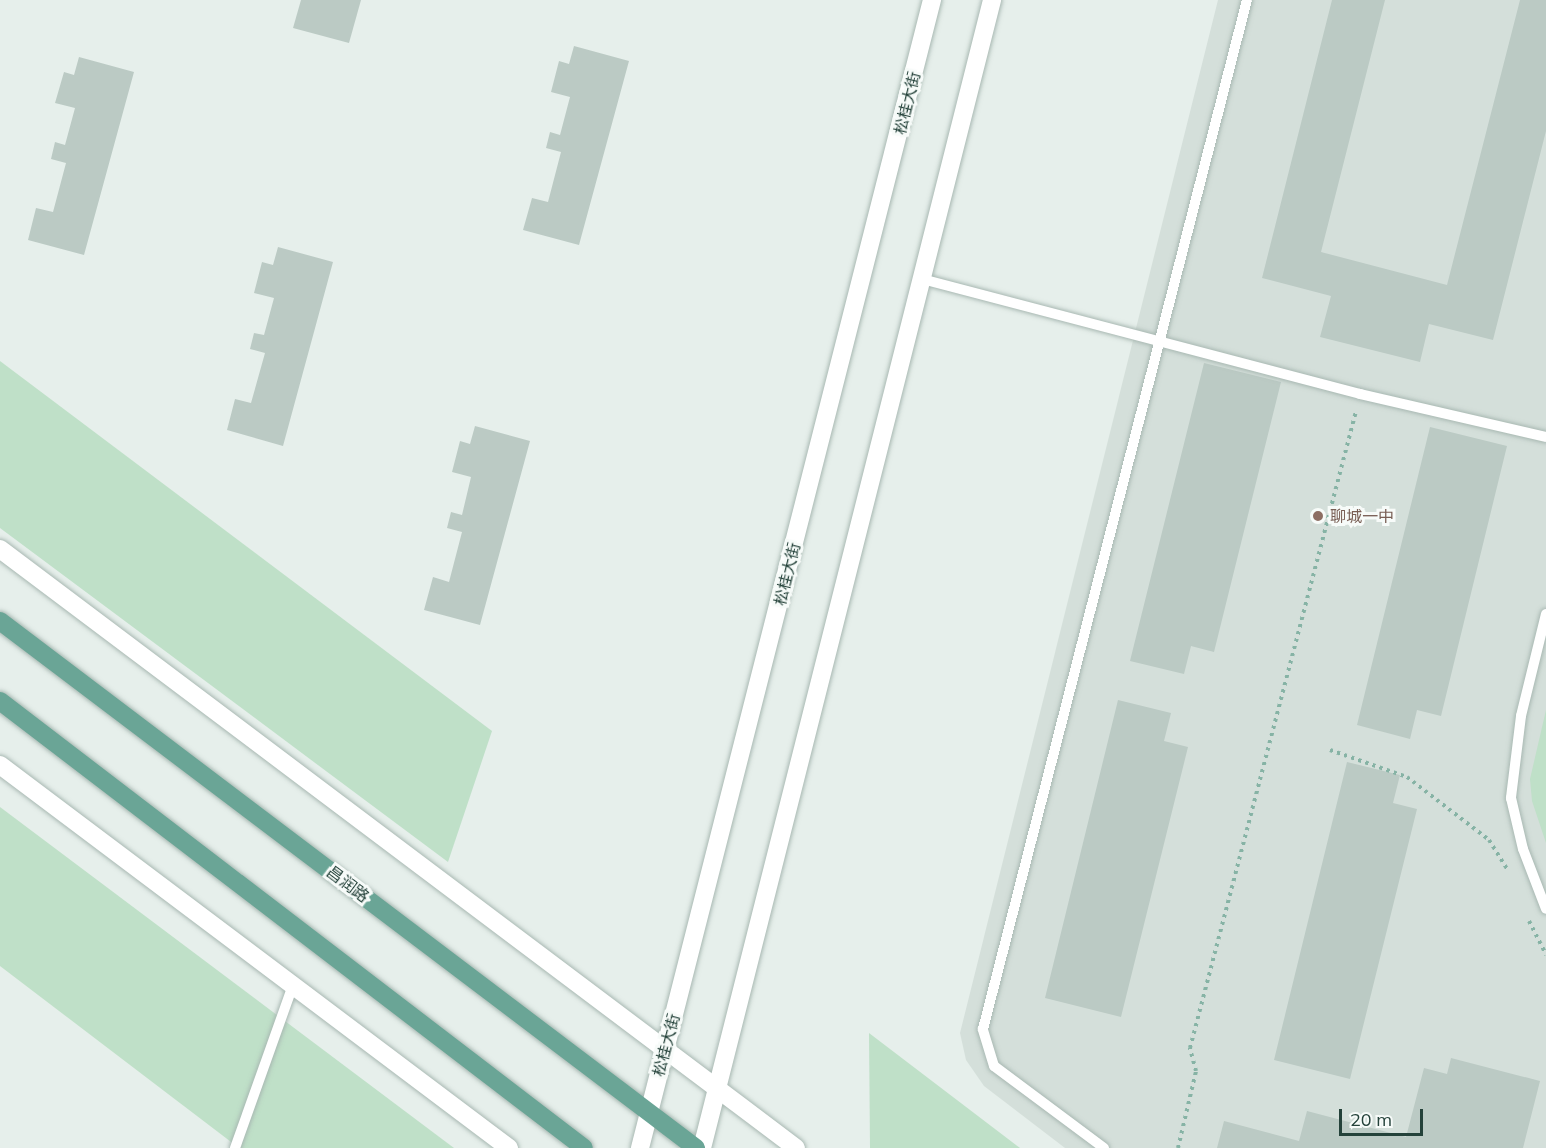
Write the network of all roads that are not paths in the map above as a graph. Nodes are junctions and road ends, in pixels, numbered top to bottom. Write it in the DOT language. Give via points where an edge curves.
graph roads {
  1 [pos="932,0"];
  2 [pos="992,0"];
  3 [pos="1248,0"];
  4 [pos="922,279"];
  5 [pos="1162,343"];
  6 [pos="1546,437"];
  7 [pos="0,549"];
  8 [pos="1546,614"];
  9 [pos="0,621"];
  10 [pos="0,701"];
  11 [pos="0,765"];
  12 [pos="1546,909"];
  13 [pos="293,985"];
  14 [pos="665,1051"];
  15 [pos="717,1088"];
  16 [pos="649,1112"];
  17 [pos="235,1148"];
  18 [pos="509,1148"];
  19 [pos="584,1148"];
  20 [pos="640,1148"];
  21 [pos="696,1148"];
  22 [pos="702,1148"];
  23 [pos="796,1148"];
  24 [pos="1104,1148"];
  1 -- 14 [label="main road, 松桂大街"];
  2 -- 4 [label="main road"];
  3 -- 5 [label="lane"];
  4 -- 5 [label="lane"];
  4 -- 15 [label="main road"];
  5 -- 6 [label="lane"];
  5 -- 24 [label="lane" via="983,1029 994,1066"];
  7 -- 14 [label="main road"];
  8 -- 12 [label="lane" via="1521,716 1511,798 1523,849"];
  9 -- 16 [label="main road, 昌润路"];
  10 -- 19 [label="main road"];
  11 -- 13 [label="main road"];
  13 -- 17 [label="lane"];
  13 -- 18 [label="main road"];
  14 -- 15 [label="main road"];
  14 -- 16 [label="main road, 松桂大街"];
  15 -- 22 [label="main road"];
  15 -- 23 [label="main road"];
  16 -- 20 [label="main road, 松桂大街"];
  16 -- 21 [label="main road, 昌润路"];
}
